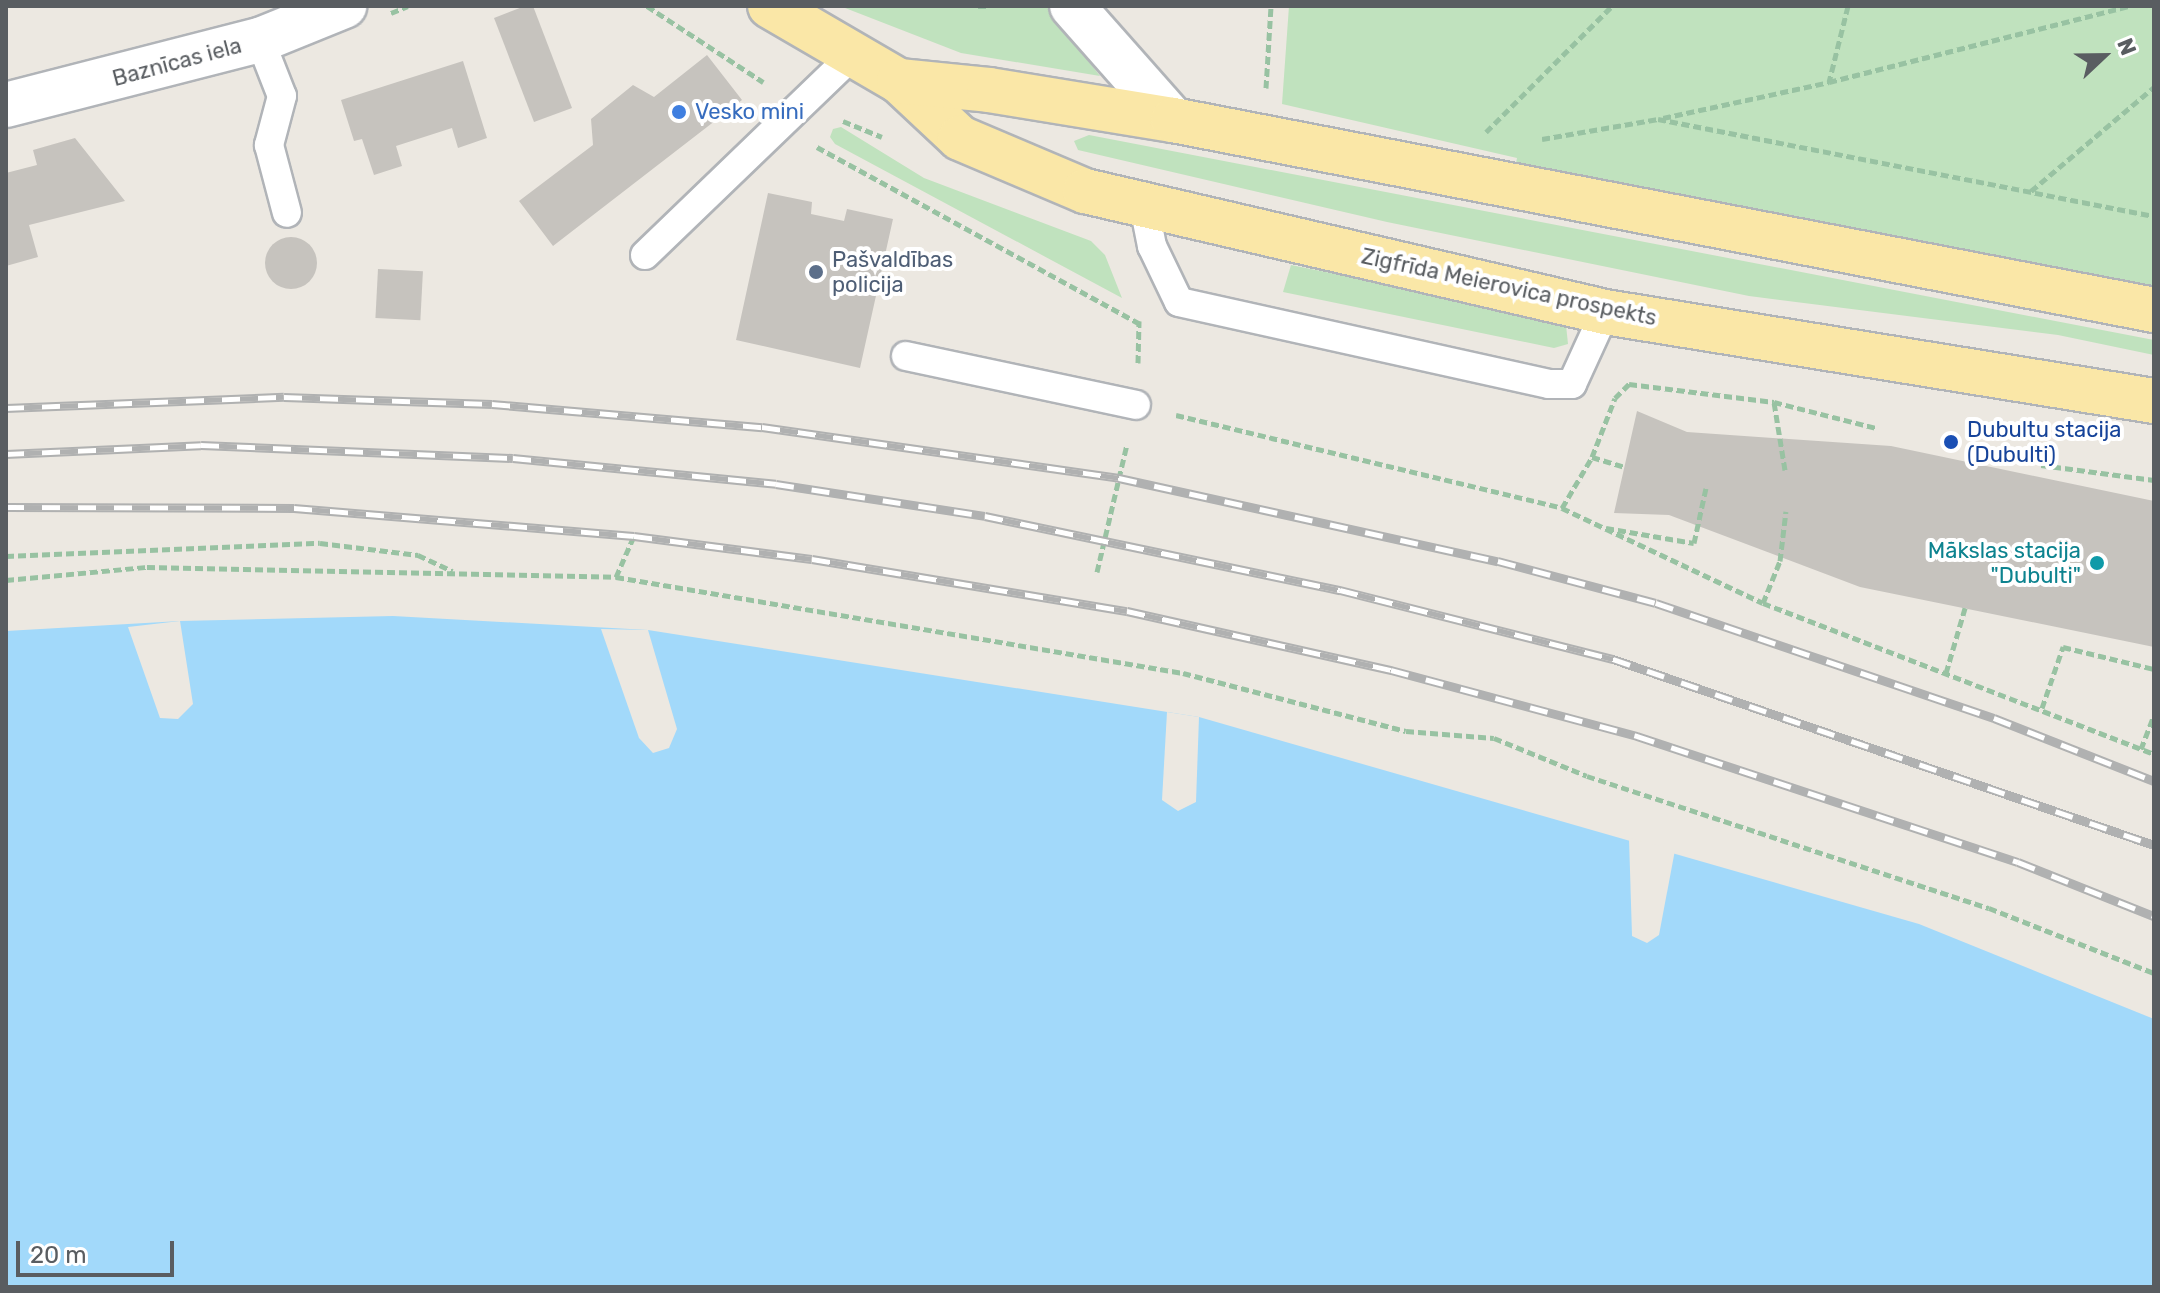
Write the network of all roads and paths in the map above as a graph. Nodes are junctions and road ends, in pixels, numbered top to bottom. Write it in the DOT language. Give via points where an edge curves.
graph roads {
  1 [pos="344,6"];
  2 [pos="770,6"];
  3 [pos="978,6"];
  4 [pos="987,6"];
  5 [pos="1072,6"];
  6 [pos="1271,6"];
  7 [pos="1612,6"];
  8 [pos="1848,6"];
  9 [pos="2129,6"];
  10 [pos="260,40"];
  11 [pos="851,57"];
  12 [pos="899,81"];
  13 [pos="1829,82"];
  14 [pos="2154,87"];
  15 [pos="1250,89"];
  16 [pos="1265,93"];
  17 [pos="1281,96"];
  18 [pos="6,105"];
  19 [pos="799,106"];
  20 [pos="1658,119"];
  21 [pos="1173,120"];
  22 [pos="1469,130"];
  23 [pos="1485,132"];
  24 [pos="1498,134"];
  25 [pos="1536,140"];
  26 [pos="2030,192"];
  27 [pos="1144,206"];
  28 [pos="287,213"];
  29 [pos="2154,216"];
  30 [pos="645,255"];
  31 [pos="2154,310"];
  32 [pos="1605,312"];
  33 [pos="1140,324"];
  34 [pos="906,356"];
  35 [pos="2154,401"];
  36 [pos="1774,402"];
  37 [pos="1136,405"];
  38 [pos="1876,428"];
  39 [pos="1592,457"];
  40 [pos="2041,465"];
  41 [pos="1624,467"];
  42 [pos="1785,470"];
  43 [pos="2154,480"];
  44 [pos="1706,488"];
  45 [pos="1562,508"];
  46 [pos="1786,511"];
  47 [pos="1596,526"];
  48 [pos="634,536"];
  49 [pos="6,556"];
  50 [pos="457,573"];
  51 [pos="616,577"];
  52 [pos="6,580"];
  53 [pos="1763,603"];
  54 [pos="1965,608"];
  55 [pos="2154,669"];
  56 [pos="1946,673"];
  57 [pos="2042,708"];
  58 [pos="2154,715"];
  59 [pos="2141,749"];
  60 [pos="2154,754"];
  61 [pos="2154,973"];
  1 -- 10 [label="street, Baznīcas iela"];
  2 -- 11 [label="main road, Zigfrīda Meierovica prospekts"];
  3 -- 4 [label="path"];
  5 -- 21 [label="street"];
  6 -- 16 [label="path"];
  7 -- 23 [label="path"];
  8 -- 13 [label="path"];
  9 -- 13 [label="path"];
  10 -- 18 [label="street, Baznīcas iela"];
  10 -- 28 [label="lane" via="282,96 269,145"];
  11 -- 12 [label="main road, Zigfrīda Meierovica prospekts"];
  11 -- 19 [label="lane"];
  12 -- 21 [label="main road, Zigfrīda Meierovica prospekts"];
  12 -- 27 [label="main road, Zigfrīda Meierovica prospekts" via="960,138 1085,191"];
  13 -- 20 [label="path"];
  14 -- 26 [label="path"];
  15 -- 16 [label="path"];
  16 -- 17 [label="path"];
  19 -- 30 [label="lane"];
  19 -- 33 [label="path" via="813,144"];
  20 -- 25 [label="path"];
  20 -- 26 [label="path"];
  21 -- 31 [label="main road, Zigfrīda Meierovica prospekts"];
  22 -- 23 [label="path"];
  23 -- 24 [label="path"];
  26 -- 29 [label="path"];
  27 -- 32 [label="main road, Zigfrīda Meierovica prospekts"];
  27 -- 32 [label="lane" via="1152,246 1179,302 1549,384 1572,384"];
  32 -- 35 [label="main road, Zigfrīda Meierovica prospekts"];
  34 -- 37 [label="lane"];
  36 -- 38 [label="path"];
  36 -- 39 [label="path" via="1629,384 1615,398"];
  36 -- 42 [label="path"];
  37 -- 45 [label="path"];
  39 -- 41 [label="path"];
  39 -- 45 [label="path"];
  40 -- 43 [label="path"];
  44 -- 47 [label="path" via="1694,543"];
  45 -- 47 [label="path"];
  46 -- 53 [label="path" via="1780,561"];
  47 -- 53 [label="path"];
  48 -- 51 [label="path"];
  49 -- 50 [label="path" via="320,543 418,555"];
  50 -- 51 [label="path"];
  50 -- 52 [label="path" via="147,567"];
  51 -- 61 [label="path" via="1183,673 1406,731 1494,738 1587,776 1989,908"];
  53 -- 56 [label="path"];
  54 -- 56 [label="path"];
  55 -- 57 [label="path" via="2063,647"];
  56 -- 57 [label="path"];
  57 -- 59 [label="path"];
  58 -- 59 [label="path"];
  59 -- 60 [label="path"];
}
